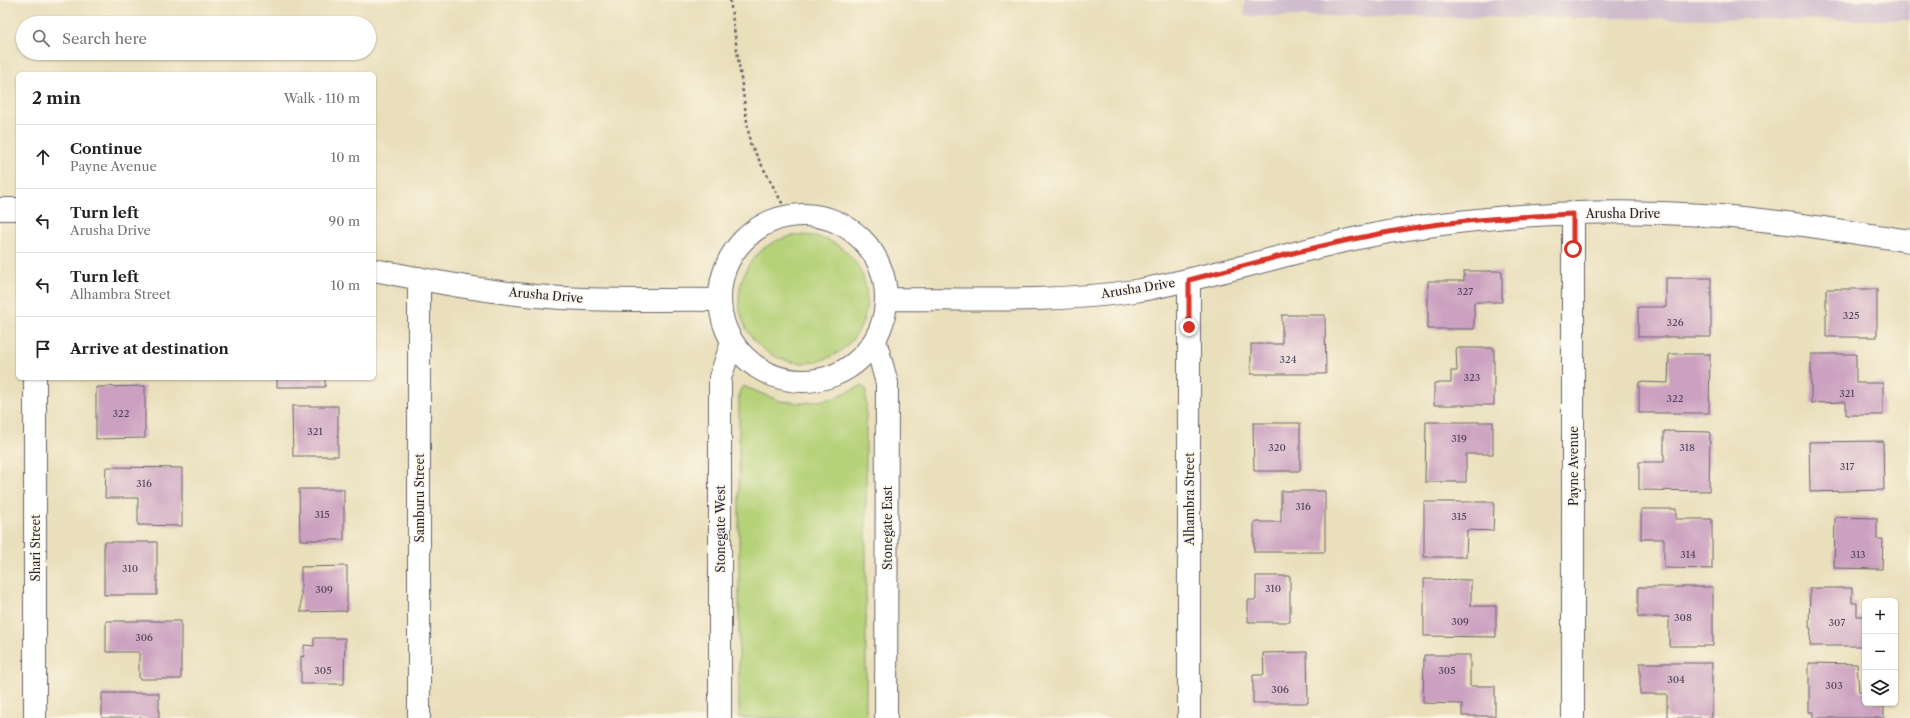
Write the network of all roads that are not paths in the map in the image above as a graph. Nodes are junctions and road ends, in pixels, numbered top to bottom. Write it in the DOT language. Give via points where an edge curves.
graph roads {
  1 [pos="0,209"];
  2 [pos="16,209"];
  3 [pos="1573,214"];
  4 [pos="1910,241"];
  5 [pos="376,270"];
  6 [pos="419,278"];
  7 [pos="1189,280"];
  8 [pos="886,299"];
  9 [pos="719,300"];
  10 [pos="875,340"];
  11 [pos="732,342"];
  12 [pos="35,380"];
  13 [pos="35,718"];
  14 [pos="419,718"];
  15 [pos="720,718"];
  16 [pos="886,718"];
  17 [pos="1188,718"];
  18 [pos="1573,718"];
  1 -- 2 [label="street"];
  3 -- 4 [label="street, Arusha Drive" via="1706,215"];
  3 -- 7 [label="street, Arusha Drive" via="1475,220 1397,230"];
  3 -- 18 [label="street, Payne Avenue"];
  5 -- 6 [label="street, Arusha Drive"];
  6 -- 9 [label="street, Arusha Drive" via="572,299"];
  6 -- 14 [label="street, Samburu Street"];
  7 -- 8 [label="street, Arusha Drive" via="1079,297"];
  7 -- 17 [label="street, Alhambra Street"];
  8 -- 9 [label="street" via="882,271 873,253 860,237 842,225 810,215 789,216 769,222 736,248 723,272"];
  8 -- 10 [label="street" via="885,313"];
  9 -- 11 [label="street" via="725,329"];
  10 -- 11 [label="street" via="861,358 847,368 832,376 810,381 787,380 765,372 746,360"];
  10 -- 16 [label="street, Stonegate East" via="887,383"];
  11 -- 15 [label="street, Stonegate West" via="720,378"];
  12 -- 13 [label="street, Shari Street"];
}
